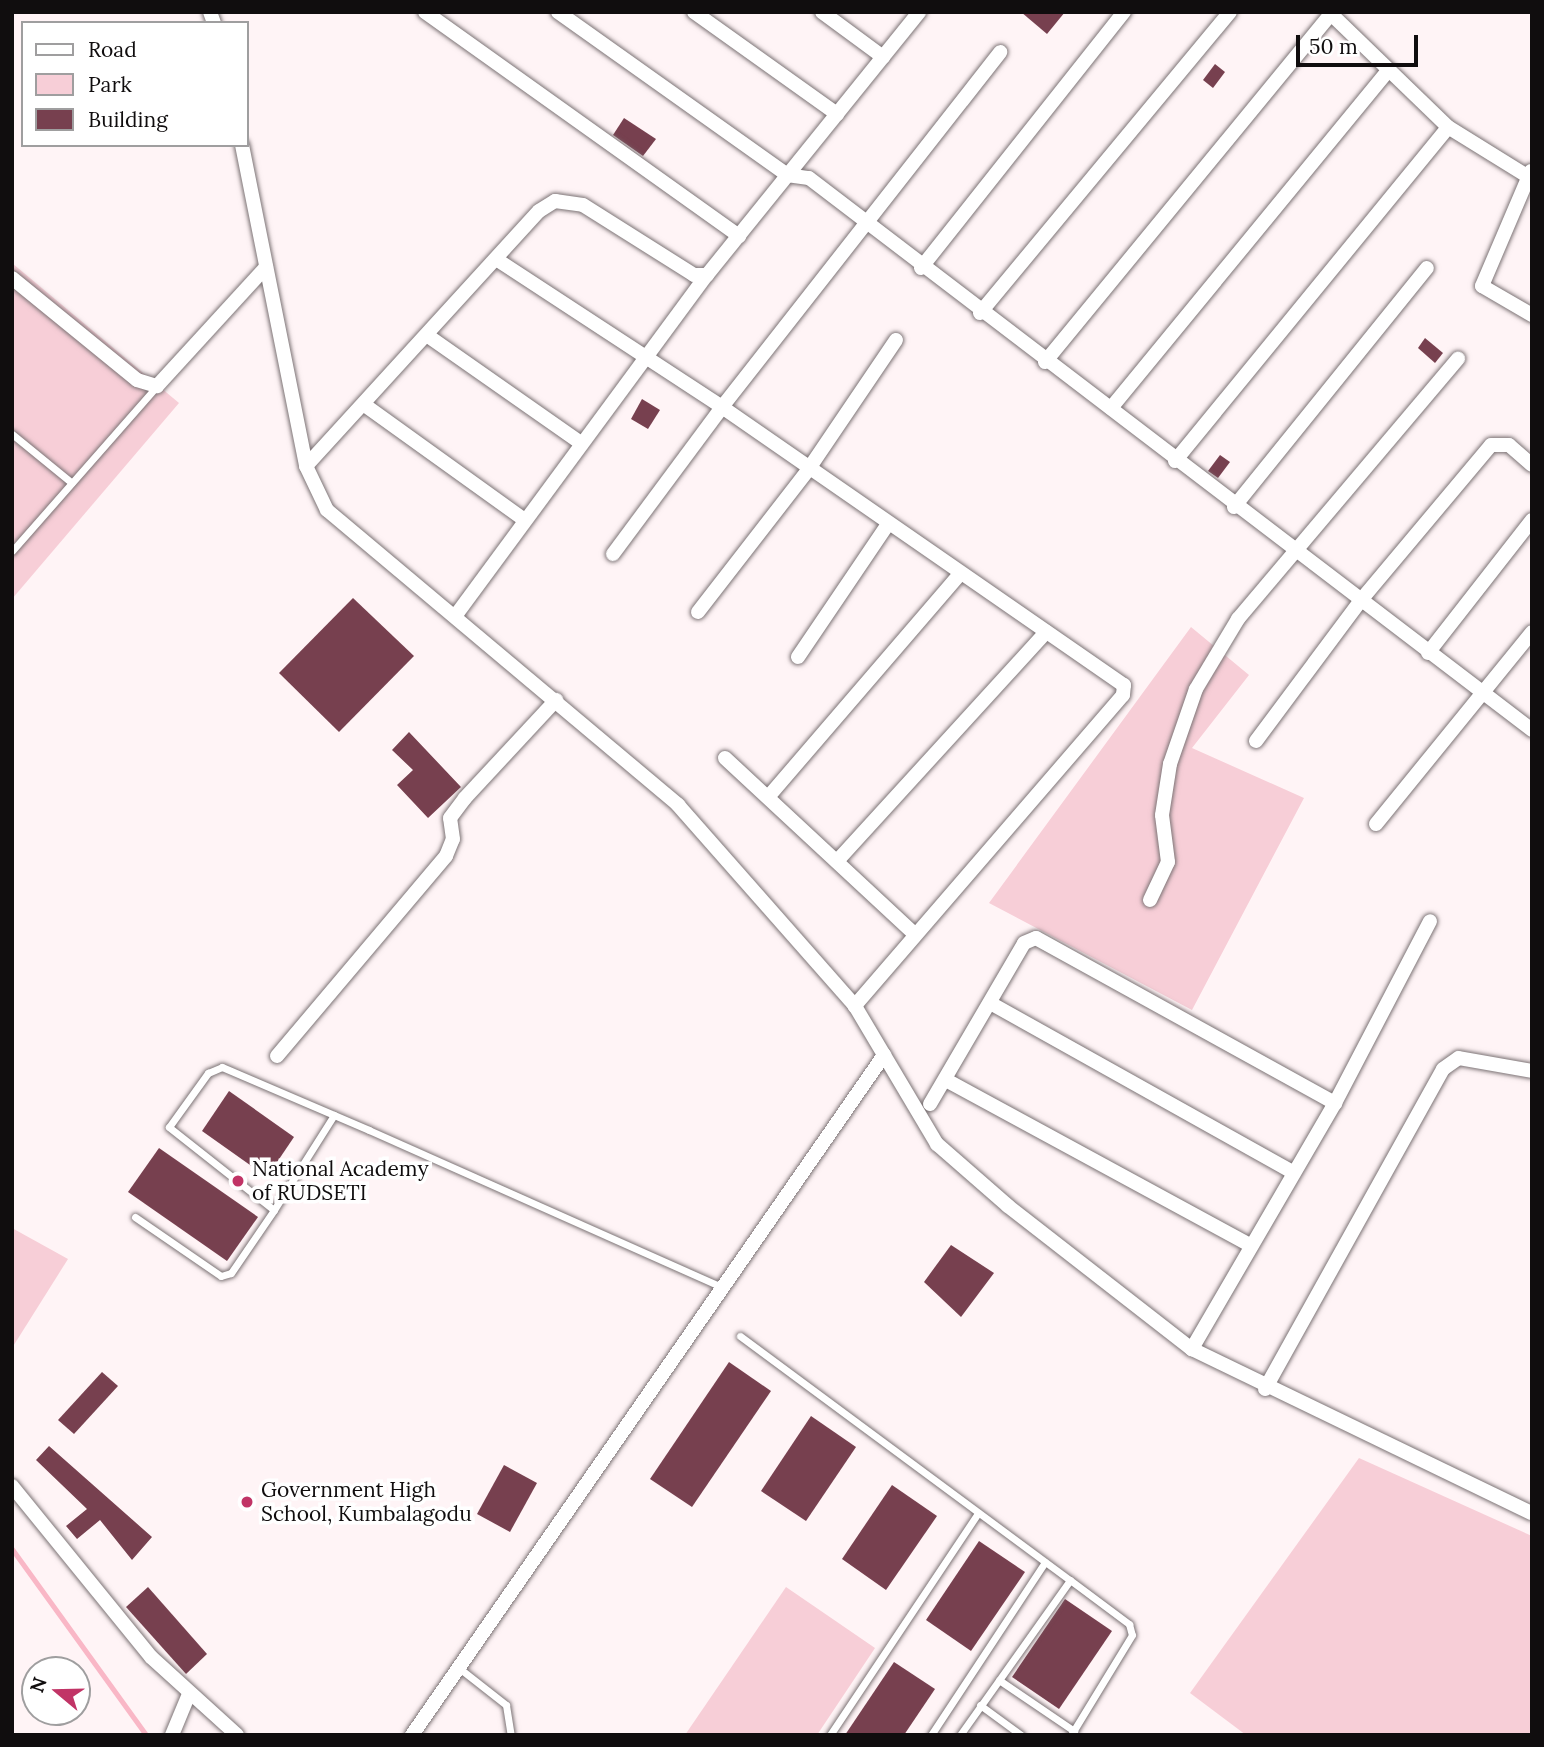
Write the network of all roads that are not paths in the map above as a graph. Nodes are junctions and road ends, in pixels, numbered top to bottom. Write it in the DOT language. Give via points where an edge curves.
graph roads {
  1 [pos="425,12"];
  2 [pos="558,12"];
  3 [pos="694,12"];
  4 [pos="822,12"];
  5 [pos="919,12"];
  6 [pos="1124,12"];
  7 [pos="1230,12"];
  8 [pos="1330,13"];
  9 [pos="1000,52"];
  10 [pos="883,57"];
  11 [pos="1389,70"];
  12 [pos="837,114"];
  13 [pos="1448,127"];
  14 [pos="242,147"];
  15 [pos="787,175"];
  16 [pos="1531,175"];
  17 [pos="863,221"];
  18 [pos="738,236"];
  19 [pos="496,259"];
  20 [pos="266,267"];
  21 [pos="921,268"];
  22 [pos="1427,268"];
  23 [pos="707,275"];
  24 [pos="12,278"];
  25 [pos="980,313"];
  26 [pos="1532,315"];
  27 [pos="428,336"];
  28 [pos="895,340"];
  29 [pos="645,357"];
  30 [pos="1458,359"];
  31 [pos="1045,362"];
  32 [pos="157,386"];
  33 [pos="366,406"];
  34 [pos="722,407"];
  35 [pos="1111,408"];
  36 [pos="12,435"];
  37 [pos="581,443"];
  38 [pos="1175,461"];
  39 [pos="1532,465"];
  40 [pos="306,466"];
  41 [pos="808,470"];
  42 [pos="72,483"];
  43 [pos="1234,507"];
  44 [pos="523,519"];
  45 [pos="1532,520"];
  46 [pos="888,524"];
  47 [pos="12,551"];
  48 [pos="612,554"];
  49 [pos="1293,554"];
  50 [pos="959,575"];
  51 [pos="1359,602"];
  52 [pos="698,612"];
  53 [pos="456,615"];
  54 [pos="1045,632"];
  55 [pos="1532,632"];
  56 [pos="1428,653"];
  57 [pos="799,657"];
  58 [pos="1483,692"];
  59 [pos="556,700"];
  60 [pos="1532,730"];
  61 [pos="1256,741"];
  62 [pos="725,758"];
  63 [pos="769,796"];
  64 [pos="1376,824"];
  65 [pos="838,860"];
  66 [pos="1150,900"];
  67 [pos="1430,921"];
  68 [pos="913,933"];
  69 [pos="992,1004"];
  70 [pos="855,1006"];
  71 [pos="884,1055"];
  72 [pos="276,1056"];
  73 [pos="1532,1071"];
  74 [pos="946,1080"];
  75 [pos="1335,1103"];
  76 [pos="930,1104"];
  77 [pos="334,1115"];
  78 [pos="1292,1172"];
  79 [pos="274,1210"];
  80 [pos="135,1217"];
  81 [pos="1250,1245"];
  82 [pos="722,1287"];
  83 [pos="740,1336"];
  84 [pos="1192,1349"];
  85 [pos="1265,1389"];
  86 [pos="12,1486"];
  87 [pos="978,1513"];
  88 [pos="1532,1513"];
  89 [pos="1045,1562"];
  90 [pos="1070,1580"];
  91 [pos="458,1668"];
  92 [pos="999,1680"];
  93 [pos="189,1694"];
  94 [pos="980,1705"];
  95 [pos="1072,1733"];
  96 [pos="172,1735"];
  97 [pos="236,1735"];
  98 [pos="412,1735"];
  99 [pos="511,1735"];
  100 [pos="830,1735"];
  101 [pos="931,1735"];
  102 [pos="960,1735"];
  103 [pos="1021,1735"];
  1 -- 18 [label="street"];
  2 -- 15 [label="street"];
  3 -- 12 [label="street"];
  4 -- 10 [label="street"];
  5 -- 10 [label="street"];
  6 -- 21 [label="street"];
  7 -- 25 [label="street"];
  8 -- 11 [label="street"];
  8 -- 31 [label="street"];
  9 -- 17 [label="street"];
  10 -- 12 [label="street"];
  11 -- 13 [label="street"];
  11 -- 35 [label="street"];
  12 -- 15 [label="street"];
  13 -- 16 [label="street"];
  13 -- 38 [label="street"];
  14 -- 20 [label="street"];
  15 -- 17 [label="street" via="809,178"];
  15 -- 18 [label="street"];
  16 -- 26 [label="street" via="1482,286"];
  17 -- 21 [label="street"];
  17 -- 34 [label="street"];
  18 -- 23 [label="street"];
  19 -- 23 [label="street" via="539,211 569,200 694,275"];
  19 -- 27 [label="street"];
  19 -- 29 [label="street"];
  20 -- 32 [label="street"];
  20 -- 40 [label="street"];
  21 -- 25 [label="street"];
  22 -- 43 [label="street"];
  23 -- 29 [label="street"];
  24 -- 32 [label="street" via="137,380"];
  25 -- 31 [label="street"];
  27 -- 33 [label="street"];
  27 -- 37 [label="street"];
  28 -- 41 [label="street"];
  29 -- 34 [label="street"];
  29 -- 37 [label="street"];
  30 -- 49 [label="street"];
  31 -- 35 [label="street"];
  32 -- 42 [label="lane"];
  33 -- 40 [label="street"];
  33 -- 44 [label="street"];
  34 -- 41 [label="street"];
  34 -- 48 [label="street"];
  35 -- 38 [label="street"];
  36 -- 42 [label="lane"];
  37 -- 44 [label="street"];
  38 -- 43 [label="street"];
  39 -- 51 [label="street" via="1509,445 1491,445"];
  40 -- 53 [label="street" via="327,510"];
  41 -- 46 [label="street"];
  41 -- 52 [label="street"];
  42 -- 47 [label="lane"];
  43 -- 49 [label="street"];
  44 -- 53 [label="street"];
  45 -- 56 [label="street"];
  46 -- 50 [label="street"];
  46 -- 57 [label="street"];
  49 -- 51 [label="street"];
  49 -- 66 [label="street" via="1238,619 1196,689 1170,764 1162,814 1168,862"];
  50 -- 54 [label="street"];
  50 -- 63 [label="street"];
  51 -- 56 [label="street"];
  51 -- 61 [label="street"];
  53 -- 59 [label="street"];
  54 -- 65 [label="street"];
  54 -- 68 [label="street" via="1124,685 1123,695"];
  55 -- 58 [label="street"];
  56 -- 58 [label="street"];
  58 -- 60 [label="street"];
  58 -- 64 [label="street"];
  59 -- 70 [label="street" via="678,805"];
  59 -- 72 [label="street" via="465,798 450,818 446,856"];
  62 -- 63 [label="street"];
  63 -- 65 [label="street"];
  65 -- 68 [label="street"];
  67 -- 75 [label="street"];
  68 -- 70 [label="street"];
  69 -- 74 [label="street"];
  69 -- 75 [label="street" via="1024,943 1036,938"];
  69 -- 78 [label="street"];
  70 -- 71 [label="street"];
  71 -- 82 [label="street"];
  71 -- 84 [label="street" via="937,1144"];
  73 -- 85 [label="street" via="1459,1058 1443,1069"];
  74 -- 76 [label="street"];
  74 -- 81 [label="street"];
  75 -- 78 [label="street"];
  77 -- 79 [label="lane"];
  77 -- 79 [label="lane" via="222,1067 208,1073 169,1127"];
  77 -- 82 [label="lane"];
  78 -- 81 [label="street"];
  79 -- 80 [label="lane" via="231,1273 221,1276"];
  81 -- 84 [label="street"];
  82 -- 91 [label="street"];
  83 -- 87 [label="lane"];
  84 -- 85 [label="street"];
  85 -- 88 [label="street"];
  86 -- 93 [label="street" via="151,1657"];
  87 -- 89 [label="lane"];
  87 -- 100 [label="lane"];
  89 -- 90 [label="lane"];
  89 -- 101 [label="lane"];
  90 -- 92 [label="lane"];
  90 -- 95 [label="lane" via="1129,1624 1132,1635"];
  91 -- 98 [label="street"];
  91 -- 99 [label="lane" via="506,1705"];
  92 -- 94 [label="lane"];
  92 -- 95 [label="lane"];
  93 -- 96 [label="street" via="182,1723"];
  93 -- 97 [label="street"];
  94 -- 102 [label="lane"];
  94 -- 103 [label="lane"];
}
